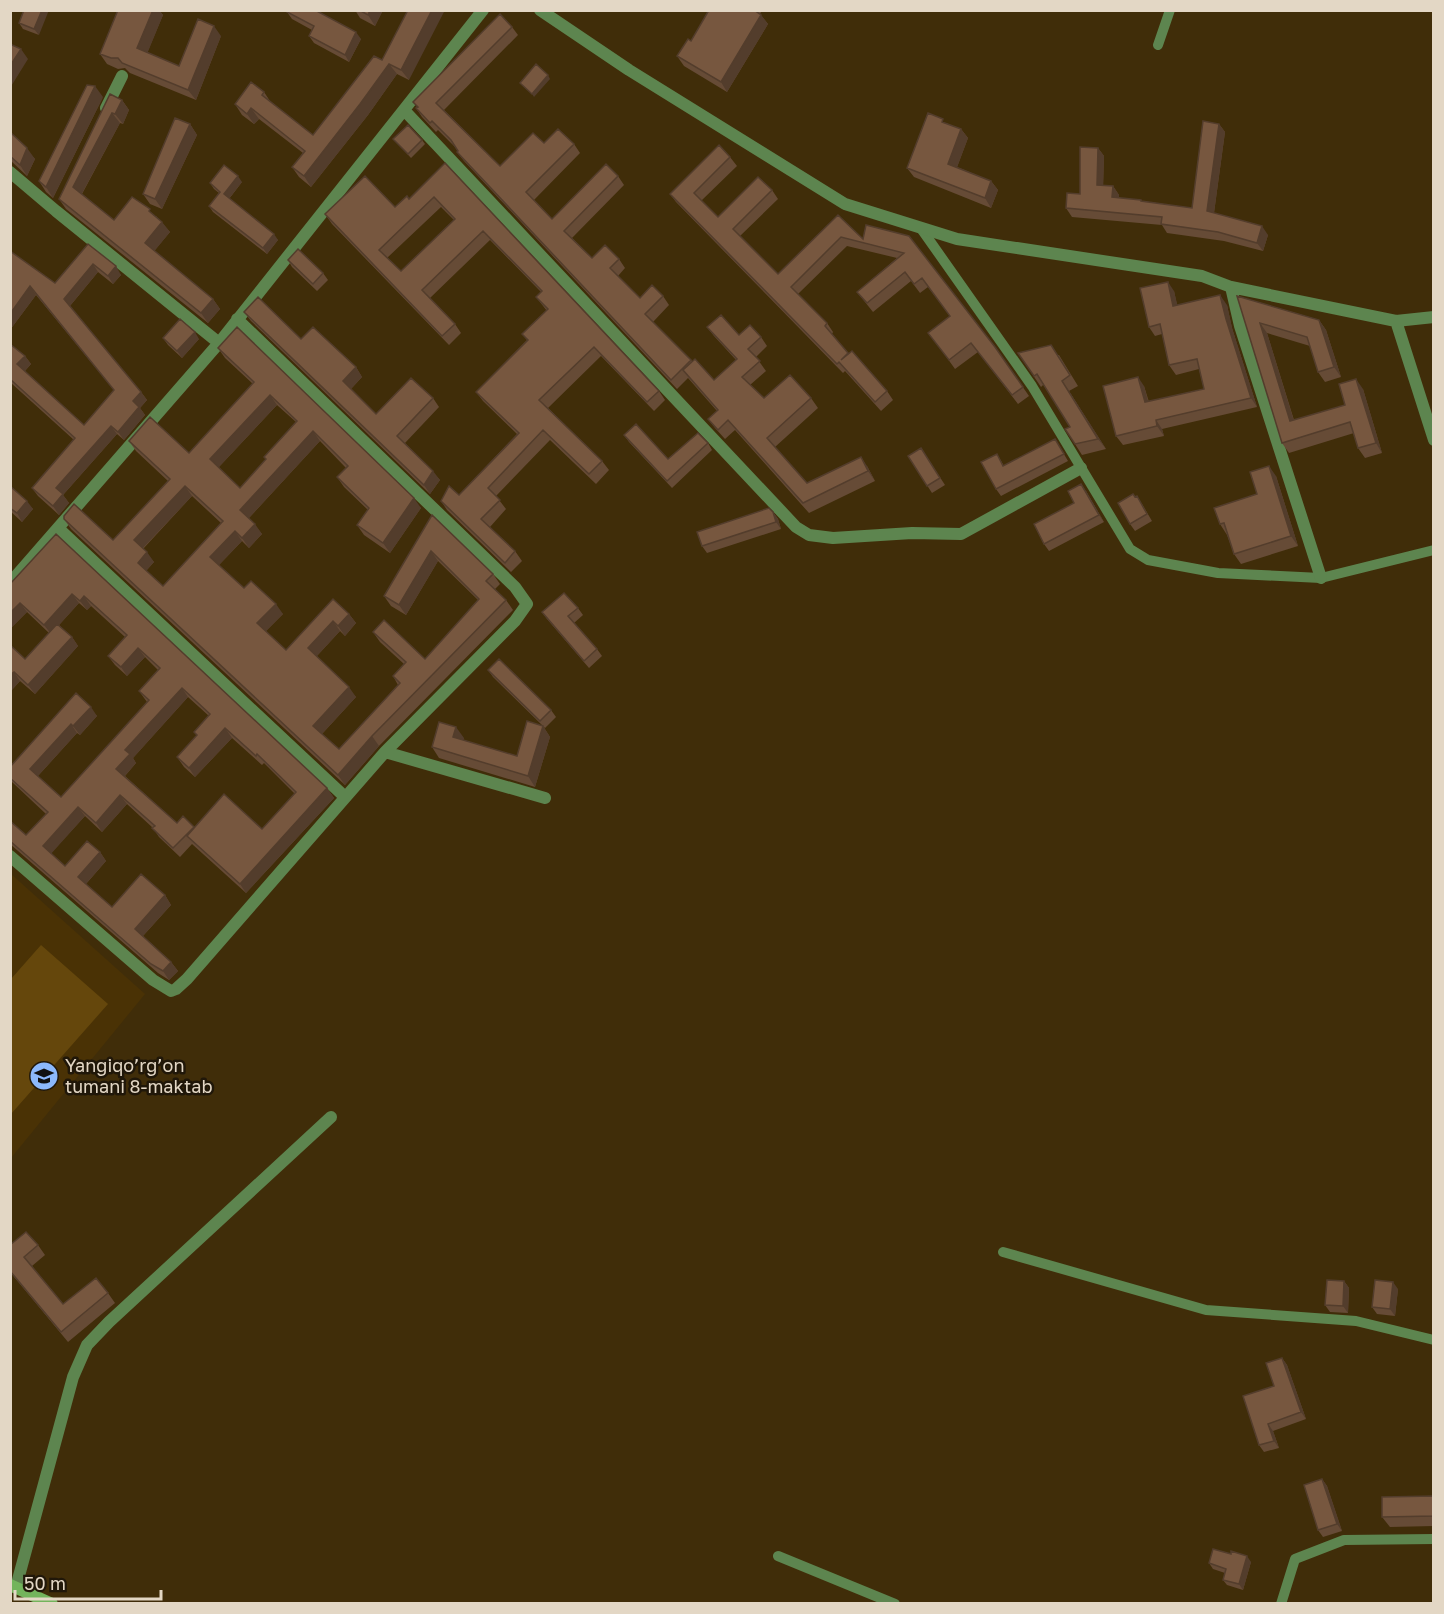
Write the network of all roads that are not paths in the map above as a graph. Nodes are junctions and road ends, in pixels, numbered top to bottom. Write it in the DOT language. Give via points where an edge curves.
graph roads {
  1 [pos="483,10"];
  2 [pos="540,10"];
  3 [pos="1170,10"];
  4 [pos="1158,45"];
  5 [pos="122,76"];
  6 [pos="404,110"];
  7 [pos="101,117"];
  8 [pos="10,172"];
  9 [pos="920,227"];
  10 [pos="1231,287"];
  11 [pos="1434,317"];
  12 [pos="237,319"];
  13 [pos="1396,321"];
  14 [pos="219,343"];
  15 [pos="1434,440"];
  16 [pos="1081,468"];
  17 [pos="59,529"];
  18 [pos="1434,549"];
  19 [pos="1321,578"];
  20 [pos="10,584"];
  21 [pos="385,752"];
  22 [pos="345,797"];
  23 [pos="545,798"];
  24 [pos="10,855"];
  25 [pos="331,1117"];
  26 [pos="1003,1252"];
  27 [pos="1434,1340"];
  28 [pos="1434,1539"];
  29 [pos="778,1556"];
  30 [pos="13,1586"];
  31 [pos="52,1604"];
  32 [pos="895,1604"];
  33 [pos="1281,1604"];
  1 -- 6 [label="street"];
  2 -- 9 [label="street" via="845,204"];
  3 -- 4 [label="lane"];
  5 -- 7 [label="street"];
  6 -- 12 [label="street"];
  6 -- 16 [label="street" via="796,527 809,535 833,538 961,534"];
  8 -- 14 [label="street" via="58,206"];
  9 -- 10 [label="street" via="957,238 1202,276"];
  9 -- 16 [label="lane" via="1032,386"];
  10 -- 13 [label="street"];
  10 -- 19 [label="street"];
  11 -- 13 [label="street"];
  12 -- 14 [label="street"];
  12 -- 21 [label="street" via="515,587 527,604 515,621"];
  13 -- 15 [label="street"];
  14 -- 17 [label="street"];
  16 -- 19 [label="lane" via="1130,549 1148,560 1218,573"];
  17 -- 20 [label="street"];
  17 -- 22 [label="street"];
  18 -- 19 [label="lane"];
  21 -- 22 [label="street"];
  21 -- 23 [label="street"];
  22 -- 24 [label="street" via="188,980 171,991 153,980"];
  25 -- 30 [label="street" via="87,1345 73,1377"];
  26 -- 27 [label="lane" via="1206,1310 1356,1321"];
  28 -- 33 [label="lane" via="1344,1540 1295,1559"];
  29 -- 32 [label="lane"];
  30 -- 31 [label="street"];
}
